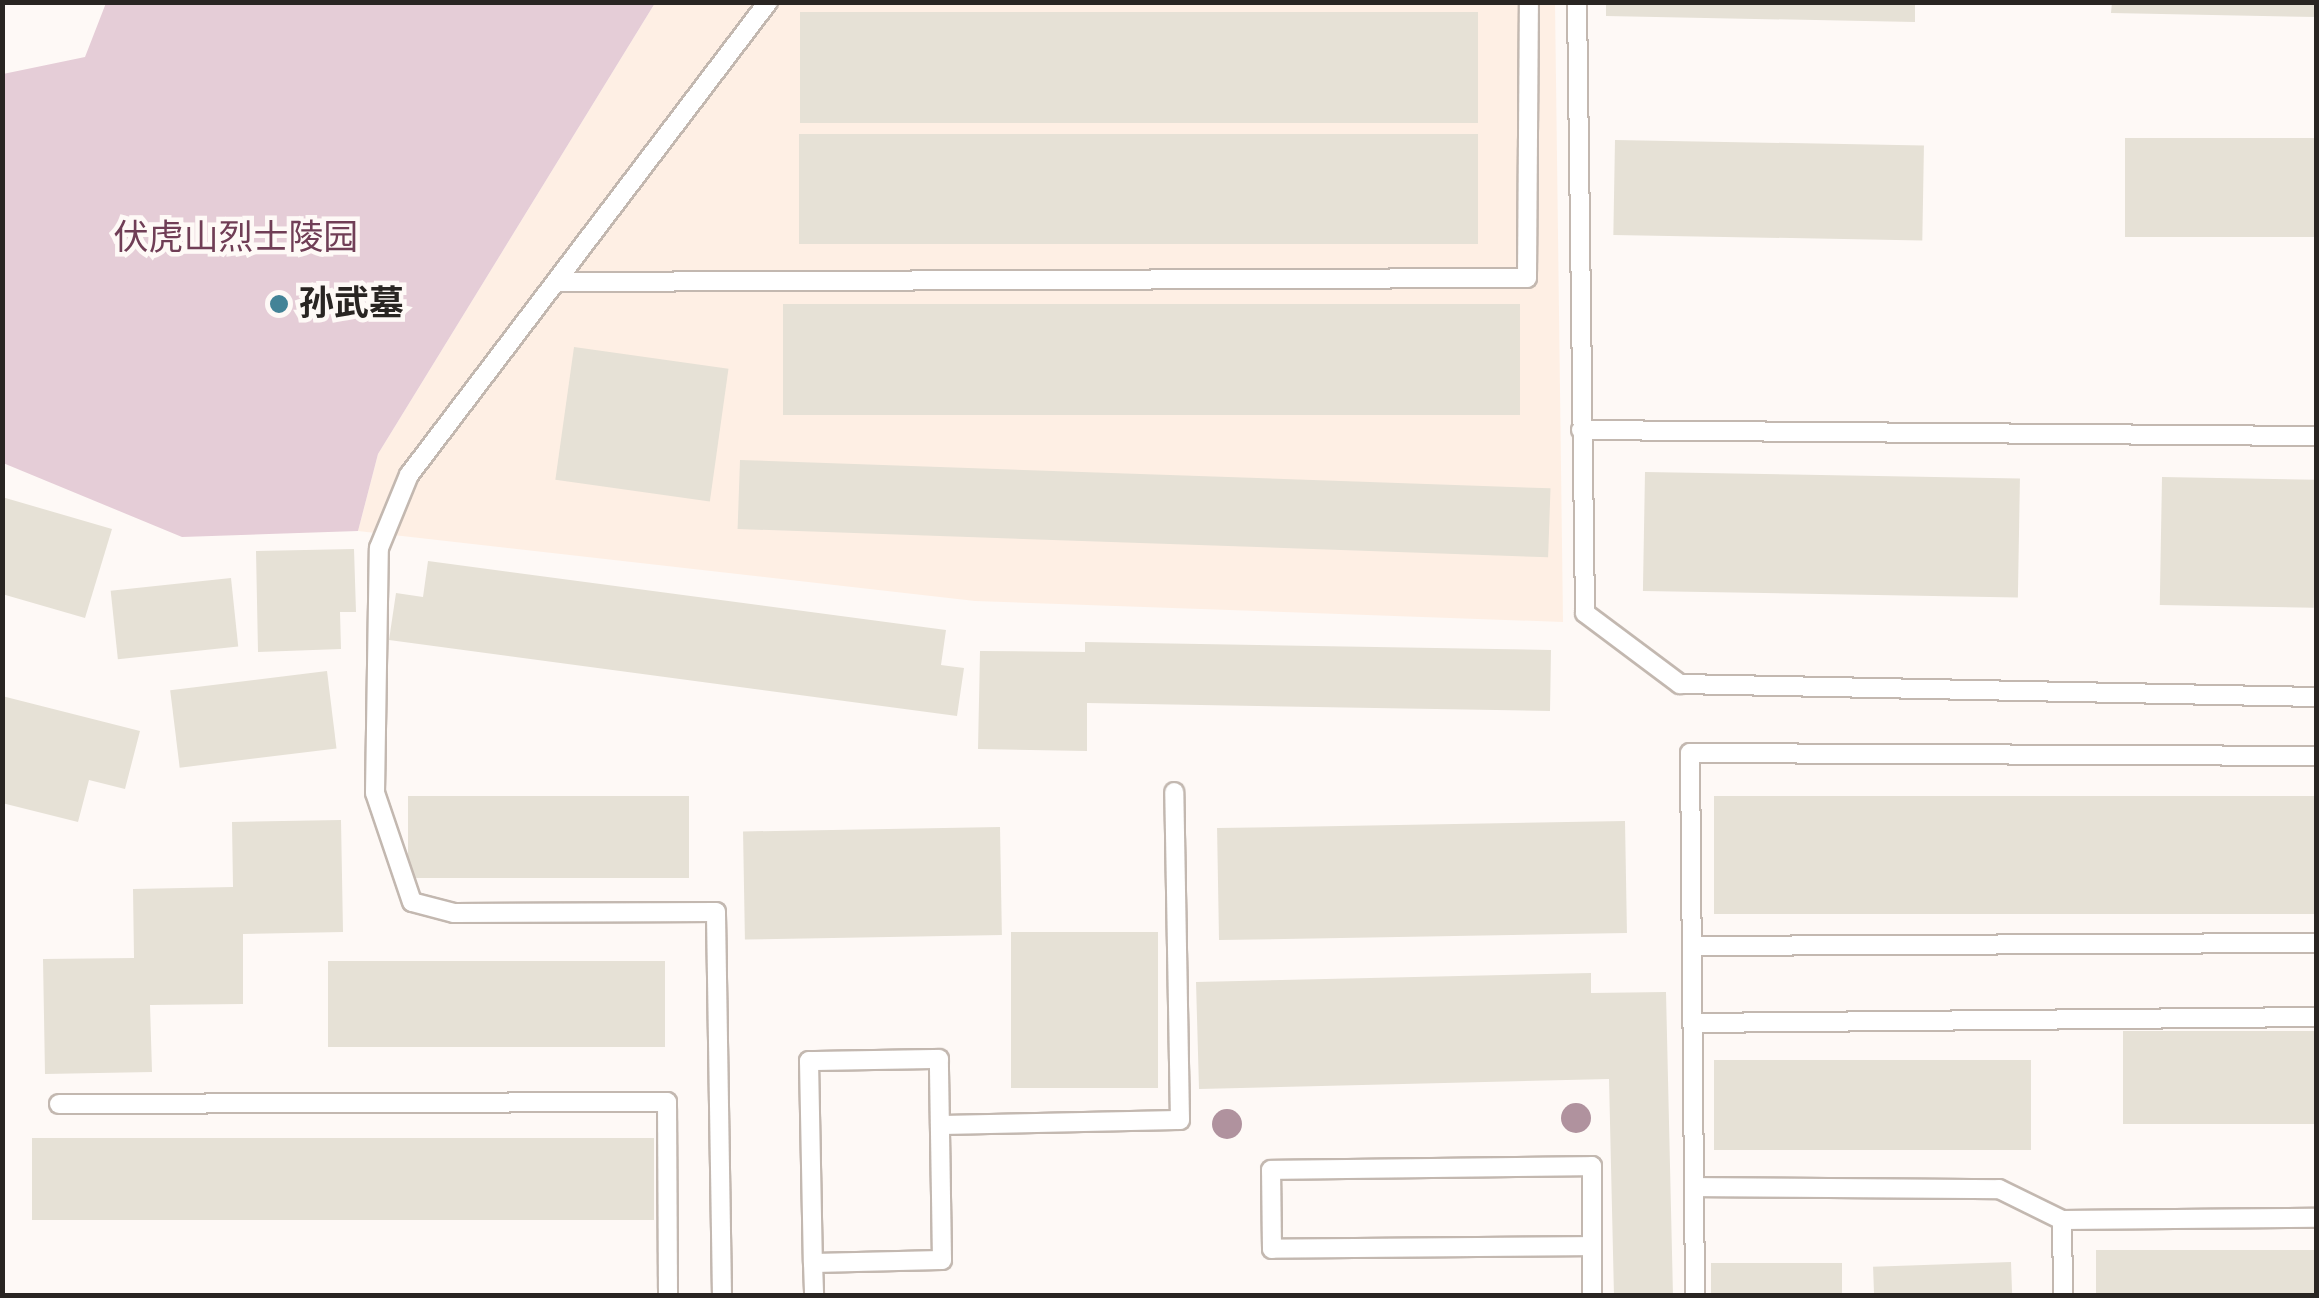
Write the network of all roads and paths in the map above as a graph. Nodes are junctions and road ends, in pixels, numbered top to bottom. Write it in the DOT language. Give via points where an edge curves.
graph roads {
  1 [pos="768,2"];
  2 [pos="1529,2"];
  3 [pos="1578,2"];
  4 [pos="556,282"];
  5 [pos="1581,430"];
  6 [pos="2316,436"];
  7 [pos="2316,697"];
  8 [pos="2316,756"];
  9 [pos="1174,792"];
  10 [pos="2316,943"];
  11 [pos="1692,946"];
  12 [pos="2316,1017"];
  13 [pos="1693,1023"];
  14 [pos="59,1104"];
  15 [pos="940,1125"];
  16 [pos="1694,1187"];
  17 [pos="2316,1218"];
  18 [pos="2062,1220"];
  19 [pos="1592,1246"];
  20 [pos="813,1262"];
  21 [pos="668,1296"];
  22 [pos="722,1296"];
  23 [pos="814,1296"];
  24 [pos="1592,1296"];
  25 [pos="1695,1296"];
  26 [pos="2063,1296"];
  1 -- 4 [label="lane"];
  2 -- 4 [label="lane" via="1527,278"];
  3 -- 5 [label="lane"];
  4 -- 22 [label="lane" via="392,499 379,548 375,793 400,885 428,911 716,912"];
  5 -- 6 [label="lane"];
  5 -- 7 [label="lane" via="1585,614 1680,684"];
  8 -- 11 [label="lane" via="1690,753"];
  9 -- 15 [label="lane" via="1180,1120"];
  10 -- 11 [label="lane"];
  11 -- 13 [label="lane"];
  12 -- 13 [label="lane"];
  13 -- 16 [label="lane"];
  14 -- 21 [label="lane" via="667,1102"];
  15 -- 20 [label="lane" via="942,1260"];
  15 -- 20 [label="lane" via="939,1059 809,1061"];
  16 -- 18 [label="lane" via="1999,1188"];
  16 -- 25 [label="lane"];
  17 -- 18 [label="lane"];
  18 -- 26 [label="lane"];
  19 -- 19 [label="lane" via="1272,1249 1272,1170 1592,1166"];
  19 -- 24 [label="lane"];
  20 -- 23 [label="lane"];
}
